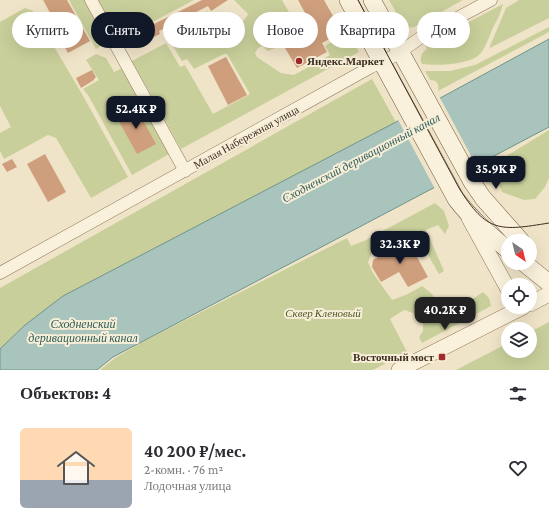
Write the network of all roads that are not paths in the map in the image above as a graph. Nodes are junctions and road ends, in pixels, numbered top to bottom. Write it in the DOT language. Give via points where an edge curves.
graph roads {
  1 [pos="91,0"];
  2 [pos="348,0"];
  3 [pos="372,0"];
  4 [pos="491,0"];
  5 [pos="401,52"];
  6 [pos="382,62"];
  7 [pos="184,171"];
  8 [pos="463,209"];
  9 [pos="515,234"];
  10 [pos="501,244"];
  11 [pos="537,263"];
  12 [pos="532,270"];
  13 [pos="0,273"];
  14 [pos="502,278"];
  15 [pos="549,279"];
  16 [pos="549,284"];
  17 [pos="549,294"];
  18 [pos="537,300"];
  19 [pos="508,314"];
  20 [pos="399,370"];
  1 -- 7 [label="street"];
  2 -- 6 [label="main road"];
  3 -- 5 [label="main road"];
  4 -- 5 [label="street, Малая Набережная улица" via="420,38"];
  5 -- 6 [label="street, Малая Набережная улица"];
  5 -- 9 [label="main road" via="472,182"];
  6 -- 7 [label="street, Малая Набережная улица"];
  6 -- 8 [label="main road"];
  7 -- 13 [label="street, Малая Набережная улица"];
  8 -- 10 [label="main road"];
  8 -- 14 [label="street"];
  11 -- 15 [label="main road"];
  12 -- 16 [label="main road"];
  17 -- 18 [label="street"];
  19 -- 20 [label="street"];
}
